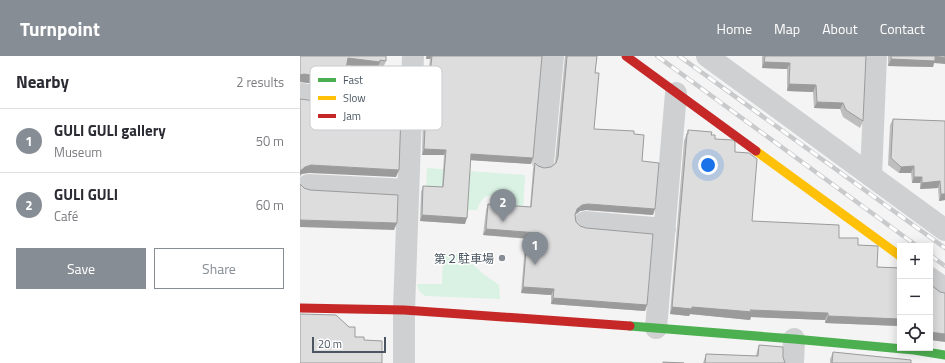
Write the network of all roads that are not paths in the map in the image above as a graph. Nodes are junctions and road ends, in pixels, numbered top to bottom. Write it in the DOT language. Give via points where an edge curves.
graph roads {
  1 [pos="413,56"];
  2 [pos="553,56"];
  3 [pos="626,56"];
  4 [pos="707,56"];
  5 [pos="876,56"];
  6 [pos="413,66"];
  7 [pos="676,93"];
  8 [pos="300,94"];
  9 [pos="310,95"];
  10 [pos="410,130"];
  11 [pos="543,162"];
  12 [pos="871,176"];
  13 [pos="308,185"];
  14 [pos="408,190"];
  15 [pos="585,222"];
  16 [pos="665,229"];
  17 [pos="945,230"];
  18 [pos="897,254"];
  19 [pos="931,279"];
  20 [pos="945,289"];
  21 [pos="300,308"];
  22 [pos="404,310"];
  23 [pos="656,328"];
  24 [pos="794,338"];
  25 [pos="945,355"];
  26 [pos="404,363"];
  27 [pos="794,363"];
  1 -- 6 [label="street"];
  2 -- 11 [label="street"];
  3 -- 7 [label="street"];
  4 -- 12 [label="street"];
  5 -- 12 [label="street"];
  7 -- 16 [label="street"];
  7 -- 18 [label="street"];
  8 -- 9 [label="street"];
  10 -- 14 [label="street"];
  12 -- 17 [label="street"];
  13 -- 14 [label="street"];
  14 -- 22 [label="street"];
  15 -- 16 [label="street"];
  16 -- 23 [label="street"];
  19 -- 20 [label="street"];
  21 -- 22 [label="street"];
  22 -- 23 [label="street"];
  22 -- 26 [label="street"];
  23 -- 24 [label="street"];
  24 -- 25 [label="street"];
  24 -- 27 [label="street"];
}
